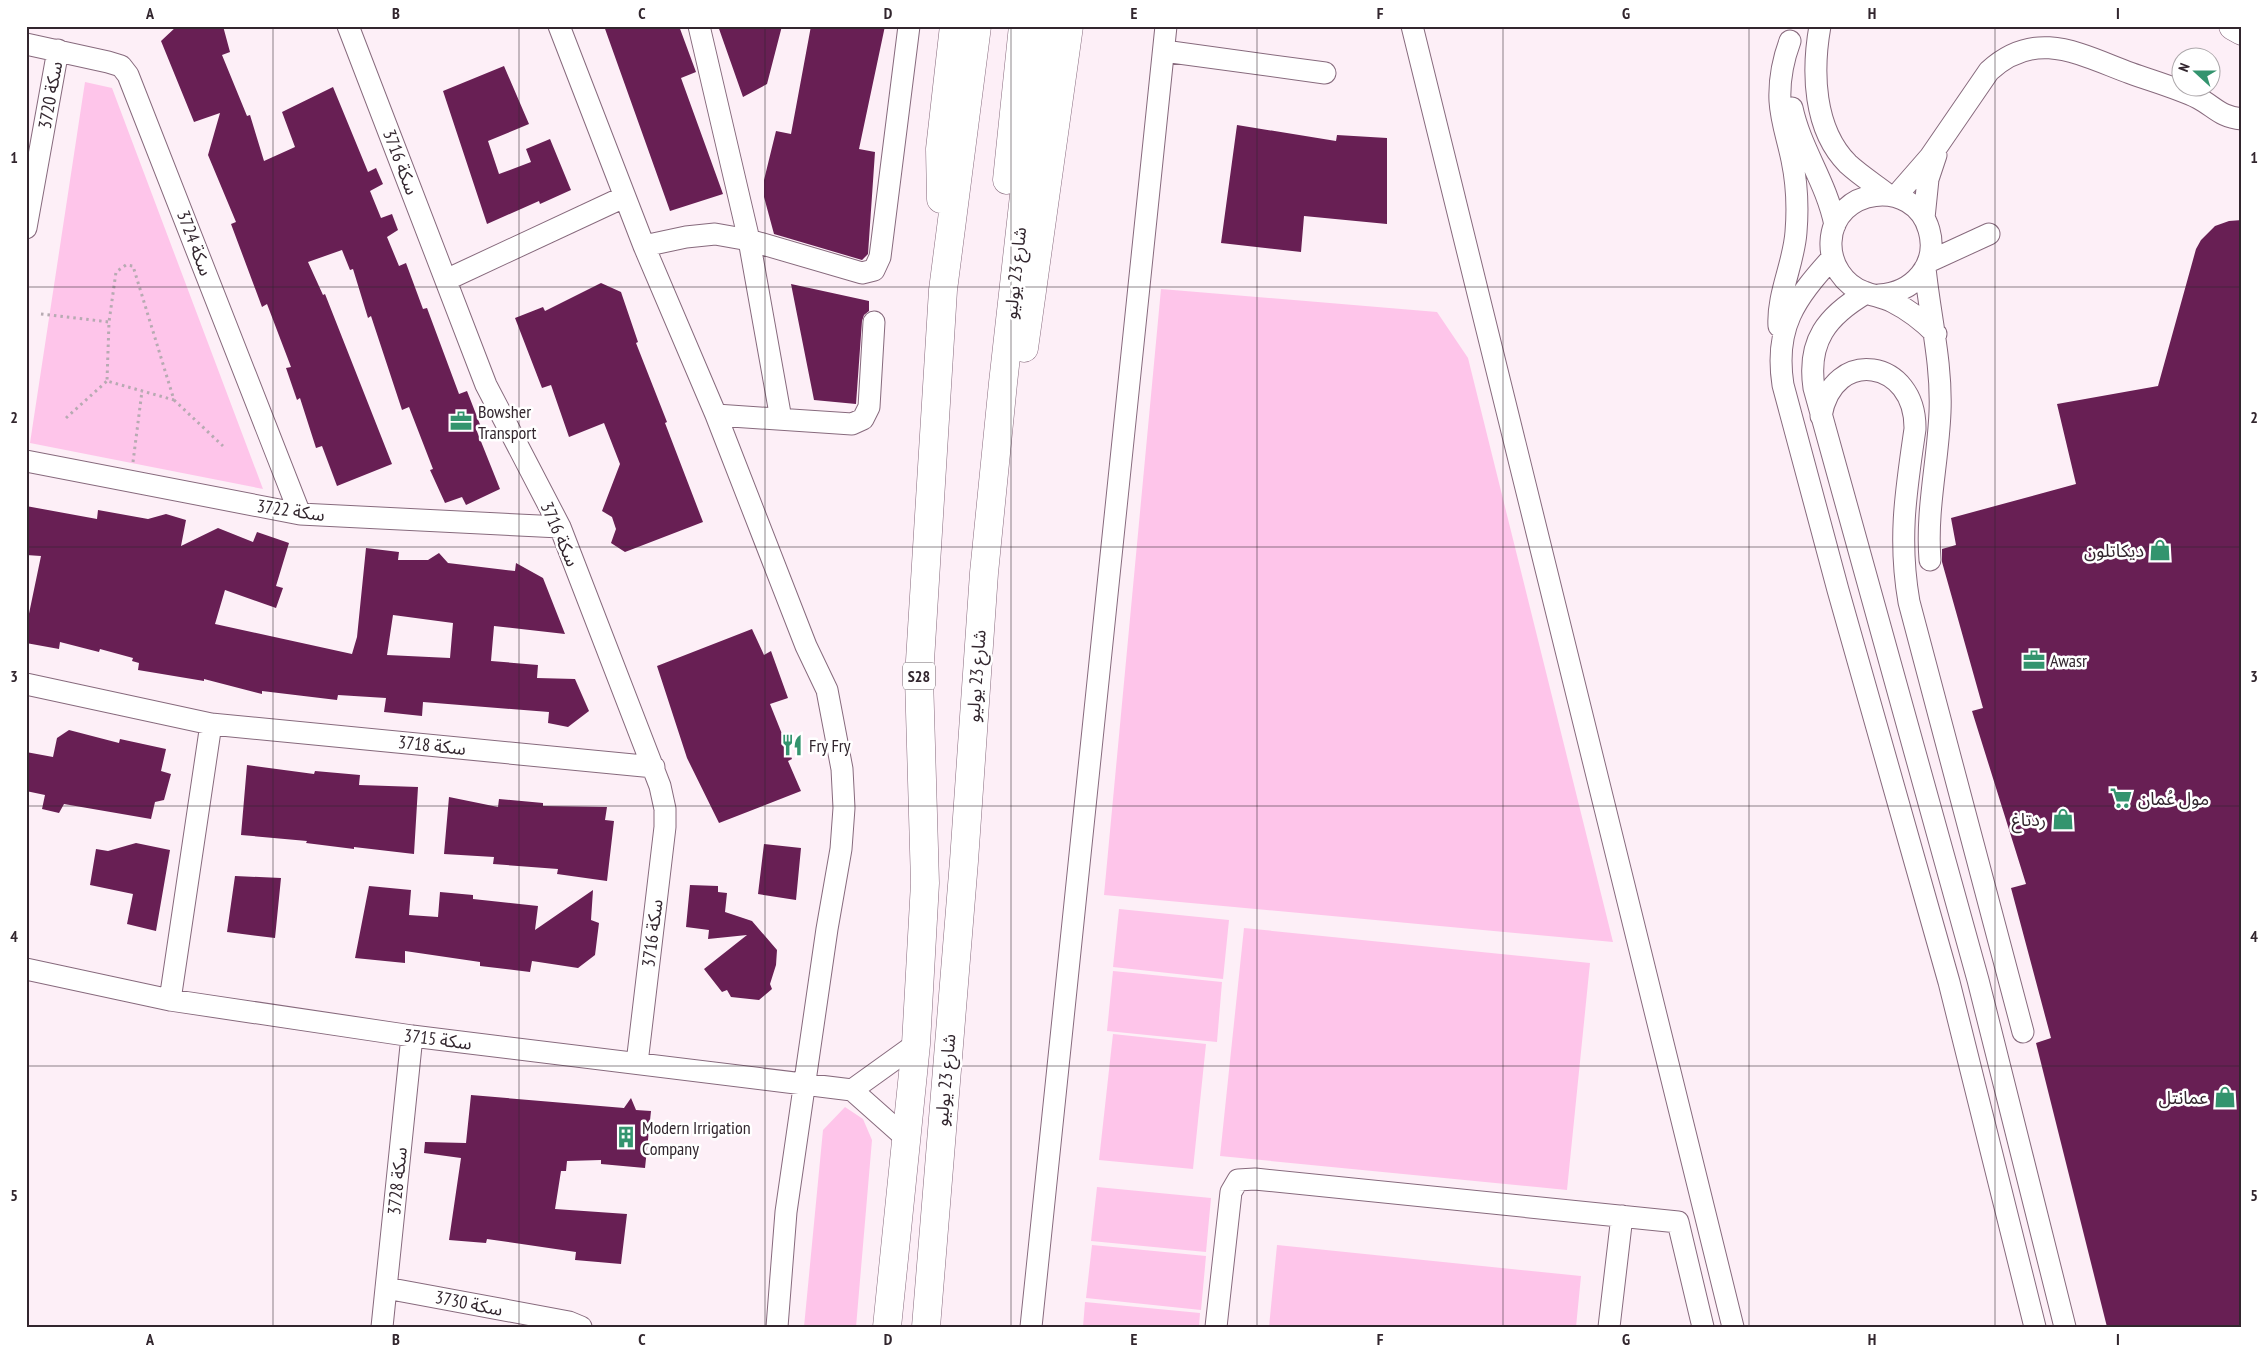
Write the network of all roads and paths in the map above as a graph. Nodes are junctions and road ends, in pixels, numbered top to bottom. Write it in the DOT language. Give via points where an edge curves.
graph roads {
  1 [pos="348,26"];
  2 [pos="559,26"];
  3 [pos="699,26"];
  4 [pos="909,26"];
  5 [pos="954,26"];
  6 [pos="977,26"];
  7 [pos="1023,26"];
  8 [pos="1043,26"];
  9 [pos="1069,26"];
  10 [pos="1166,26"];
  11 [pos="1412,26"];
  12 [pos="1820,26"];
  13 [pos="2233,26"];
  14 [pos="2242,30"];
  15 [pos="1791,34"];
  16 [pos="26,44"];
  17 [pos="58,50"];
  18 [pos="1164,50"];
  19 [pos="1324,72"];
  20 [pos="2242,119"];
  21 [pos="1940,143"];
  22 [pos="1891,195"];
  23 [pos="624,197"];
  24 [pos="1924,218"];
  25 [pos="1834,225"];
  26 [pos="26,228"];
  27 [pos="1989,234"];
  28 [pos="749,240"];
  29 [pos="644,246"];
  30 [pos="1832,258"];
  31 [pos="1927,265"];
  32 [pos="446,280"];
  33 [pos="943,290"];
  34 [pos="1872,294"];
  35 [pos="41,314"];
  36 [pos="109,322"];
  37 [pos="874,322"];
  38 [pos="1936,334"];
  39 [pos="1781,339"];
  40 [pos="107,382"];
  41 [pos="142,391"];
  42 [pos="174,400"];
  43 [pos="716,415"];
  44 [pos="1821,416"];
  45 [pos="66,418"];
  46 [pos="781,419"];
  47 [pos="222,446"];
  48 [pos="26,462"];
  49 [pos="132,469"];
  50 [pos="300,514"];
  51 [pos="560,527"];
  52 [pos="1930,560"];
  53 [pos="984,573"];
  54 [pos="26,684"];
  55 [pos="211,724"];
  56 [pos="654,767"];
  57 [pos="26,969"];
  58 [pos="170,1000"];
  59 [pos="2023,1032"];
  60 [pos="412,1036"];
  61 [pos="916,1044"];
  62 [pos="637,1063"];
  63 [pos="804,1084"];
  64 [pos="852,1090"];
  65 [pos="906,1138"];
  66 [pos="1622,1216"];
  67 [pos="386,1288"];
  68 [pos="382,1327"];
  69 [pos="581,1327"];
  70 [pos="776,1327"];
  71 [pos="887,1327"];
  72 [pos="926,1327"];
  73 [pos="1031,1327"];
  74 [pos="1216,1327"];
  75 [pos="1609,1327"];
  76 [pos="1703,1327"];
  77 [pos="1733,1327"];
  78 [pos="2035,1327"];
  79 [pos="2065,1327"];
  1 -- 32 [label="street, سكة 3716"];
  2 -- 23 [label="street"];
  3 -- 28 [label="street"];
  4 -- 28 [label="street" via="880,257 874,270 862,273"];
  5 -- 33 [label="main road" via="940,149"];
  6 -- 33 [label="main road, شارع 23 يوليو / S28"];
  7 -- 53 [label="main road" via="995,321"];
  8 -- 53 [label="main road, شارع 23 يوليو"];
  9 -- 53 [label="main road" via="1028,325"];
  10 -- 18 [label="street"];
  11 -- 77 [label="street"];
  12 -- 22 [label="street" via="1817,92 1826,132 1848,163"];
  13 -- 14 [label="main road"];
  15 -- 25 [label="street" via="1788,78 1794,114 1826,191"];
  15 -- 39 [label="street" via="1784,60 1780,100 1796,184 1797,209 1793,256 1780,310"];
  16 -- 17 [label="street, سكة 3724"];
  17 -- 26 [label="street, سكة 3720"];
  17 -- 50 [label="street, سكة 3724" via="121,66 134,85"];
  18 -- 19 [label="street"];
  18 -- 73 [label="street"];
  20 -- 21 [label="street" via="2217,112 2199,99 2073,52 2060,48 2034,48 2010,55 1989,71"];
  21 -- 22 [label="street"];
  21 -- 24 [label="street" via="1928,180"];
  22 -- 24 [label="street" via="1916,208"];
  22 -- 25 [label="street" via="1862,198 1850,204"];
  23 -- 29 [label="street"];
  23 -- 32 [label="street"];
  24 -- 31 [label="street" via="1931,239"];
  25 -- 30 [label="street" via="1830,242"];
  27 -- 31 [label="street"];
  28 -- 29 [label="street" via="715,234"];
  28 -- 46 [label="street"];
  29 -- 43 [label="street"];
  30 -- 34 [label="street" via="1844,280"];
  30 -- 39 [label="street" via="1790,314"];
  31 -- 34 [label="street" via="1919,278 1901,291"];
  31 -- 38 [label="street"];
  32 -- 51 [label="street, سكة 3716" via="486,385"];
  33 -- 61 [label="main road, شارع 23 يوليو / S28" via="919,677 925,883"];
  34 -- 38 [label="street" via="1910,311"];
  34 -- 44 [label="street" via="1833,316 1817,344 1812,376"];
  35 -- 36 [label="path"];
  36 -- 40 [label="path"];
  36 -- 42 [label="path" via="116,272 126,265 133,266"];
  37 -- 46 [label="street" via="869,407 862,419 852,424"];
  38 -- 52 [label="street" via="1940,412 1928,523"];
  39 -- 78 [label="street" via="1781,369 1787,400 1949,982"];
  40 -- 41 [label="path"];
  40 -- 45 [label="path"];
  41 -- 42 [label="path"];
  41 -- 49 [label="path"];
  42 -- 47 [label="path"];
  43 -- 46 [label="street"];
  43 -- 63 [label="street" via="806,646 827,690 842,769 841,849"];
  44 -- 59 [label="street" via="1823,402 1830,390 1852,372 1880,371 1893,378 1912,400 1915,429 1902,526 1909,602"];
  44 -- 79 [label="street" via="1978,980"];
  48 -- 50 [label="street, سكة 3722"];
  50 -- 51 [label="street, سكة 3722"];
  51 -- 56 [label="street, سكة 3716"];
  53 -- 72 [label="main road, شارع 23 يوليو"];
  54 -- 55 [label="street, سكة 3718"];
  55 -- 56 [label="street, سكة 3718"];
  55 -- 58 [label="street"];
  56 -- 62 [label="street, سكة 3716" via="665,827"];
  57 -- 58 [label="street, سكة 3715"];
  58 -- 60 [label="street, سكة 3715"];
  60 -- 62 [label="street, سكة 3715"];
  60 -- 67 [label="street, سكة 3728"];
  61 -- 64 [label="street"];
  61 -- 65 [label="main road, شارع 23 يوليو / S28"];
  62 -- 63 [label="street, سكة 3715"];
  63 -- 64 [label="street, سكة 3715"];
  63 -- 70 [label="street" via="786,1212"];
  64 -- 65 [label="street"];
  65 -- 71 [label="main road, شارع 23 يوليو / S28"];
  66 -- 74 [label="street" via="1256,1179 1238,1180 1231,1192"];
  66 -- 75 [label="street"];
  66 -- 76 [label="street" via="1678,1222"];
  67 -- 68 [label="street, سكة 3728"];
  67 -- 69 [label="street, سكة 3730" via="569,1322"];
}
